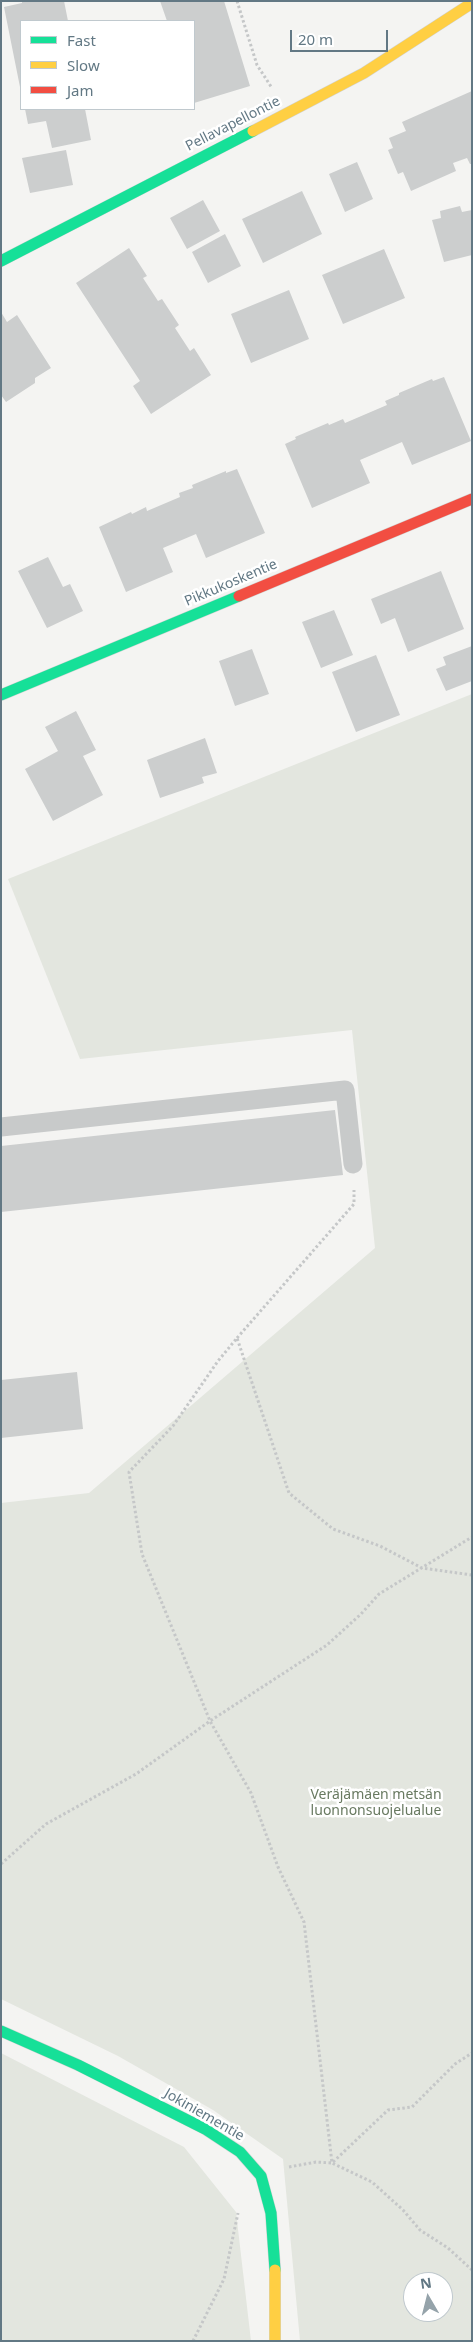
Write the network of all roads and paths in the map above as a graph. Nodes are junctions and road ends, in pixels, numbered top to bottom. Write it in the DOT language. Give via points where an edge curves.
graph roads {
  1 [pos="237,1"];
  2 [pos="472,3"];
  3 [pos="289,112"];
  4 [pos="1,260"];
  5 [pos="472,499"];
  6 [pos="1,695"];
  7 [pos="1,1127"];
  8 [pos="353,1164"];
  9 [pos="237,1338"];
  10 [pos="472,1536"];
  11 [pos="422,1568"];
  12 [pos="472,1575"];
  13 [pos="210,1721"];
  14 [pos="1,1864"];
  15 [pos="1,2031"];
  16 [pos="472,2052"];
  17 [pos="332,2163"];
  18 [pos="260,2176"];
  19 [pos="472,2270"];
  20 [pos="193,2341"];
  21 [pos="275,2341"];
  1 -- 3 [label="path" via="256,65"];
  2 -- 3 [label="street, Pellavapellontie" via="364,73"];
  3 -- 4 [label="street, Pellavapellontie"];
  5 -- 6 [label="street, Pikkukoskentie"];
  7 -- 8 [label="lane" via="345,1090"];
  8 -- 9 [label="path" via="354,1204"];
  9 -- 11 [label="path" via="289,1493 333,1529 380,1546"];
  9 -- 13 [label="path" via="173,1426 129,1472 142,1554"];
  10 -- 11 [label="path"];
  11 -- 12 [label="path"];
  11 -- 13 [label="path" via="379,1594 327,1645"];
  13 -- 14 [label="path" via="136,1774 46,1824"];
  13 -- 17 [label="path" via="250,1793 278,1867 304,1922"];
  15 -- 18 [label="street, Jokiniementie" via="205,2130 240,2152"];
  16 -- 17 [label="path" via="455,2064 412,2107 388,2110"];
  17 -- 18 [label="path" via="316,2162"];
  17 -- 19 [label="path" via="372,2182 420,2230 448,2248"];
  18 -- 20 [label="path" via="242,2198 224,2279"];
  18 -- 21 [label="street, Jokiniementie" via="272,2223"];
}
